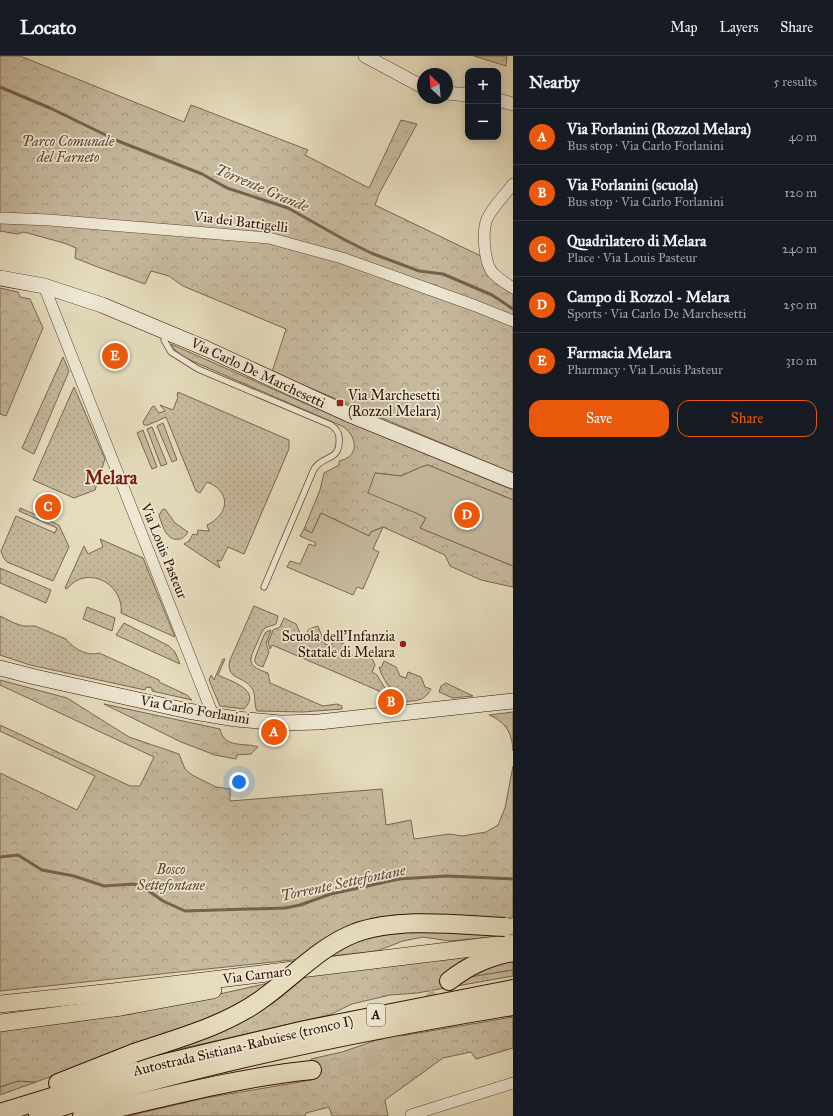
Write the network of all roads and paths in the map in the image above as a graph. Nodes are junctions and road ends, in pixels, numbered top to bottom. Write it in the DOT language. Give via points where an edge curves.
graph roads {
  1 [pos="365,56"];
  2 [pos="417,84"];
  3 [pos="453,93"];
  4 [pos="465,94"];
  5 [pos="501,101"];
  6 [pos="513,104"];
  7 [pos="513,184"];
  8 [pos="0,218"];
  9 [pos="0,278"];
  10 [pos="44,286"];
  11 [pos="513,288"];
  12 [pos="513,321"];
  13 [pos="166,331"];
  14 [pos="513,482"];
  15 [pos="264,587"];
  16 [pos="0,668"];
  17 [pos="513,701"];
  18 [pos="213,715"];
  19 [pos="509,927"];
  20 [pos="513,943"];
  21 [pos="513,952"];
  22 [pos="280,972"];
  23 [pos="449,981"];
  24 [pos="513,989"];
  25 [pos="113,992"];
  26 [pos="0,1004"];
  27 [pos="513,1006"];
  28 [pos="89,1011"];
  29 [pos="0,1022"];
  30 [pos="242,1052"];
  31 [pos="312,1070"];
  32 [pos="155,1073"];
  33 [pos="513,1083"];
  34 [pos="0,1105"];
  35 [pos="0,1113"];
  36 [pos="32,1116"];
  37 [pos="82,1116"];
  38 [pos="411,1116"];
  1 -- 2 [label="street"];
  3 -- 4 [label="street"];
  5 -- 6 [label="street"];
  7 -- 11 [label="street" via="487,219 484,229 488,262 492,272"];
  8 -- 12 [label="street, Via dei Battigelli" via="274,239 342,258"];
  9 -- 10 [label="main road, Via Carlo De Marchesetti"];
  10 -- 13 [label="main road, Via Carlo De Marchesetti" via="102,305"];
  10 -- 18 [label="street, Via Louis Pasteur"];
  13 -- 14 [label="main road, Via Carlo De Marchesetti" via="348,414"];
  13 -- 15 [label="lane" via="164,340 172,352 198,369 330,425 339,434 337,452 314,469"];
  16 -- 18 [label="main road, Via Carlo Forlanini"];
  17 -- 18 [label="main road, Via Carlo Forlanini" via="305,723 280,723"];
  19 -- 34 [label="highway, bridge" via="404,924 376,927 355,933 312,958 261,1000 234,1016"];
  20 -- 22 [label="main road, Via Carnaro"];
  21 -- 23 [label="highway" via="482,961"];
  22 -- 25 [label="main road, Via Carnaro"];
  22 -- 28 [label="main road" via="242,984 185,996"];
  24 -- 30 [label="highway, Autostrada Sistiana-Rabuiese (tronco I) / A" via="370,1017"];
  25 -- 26 [label="main road, Via Carnaro"];
  25 -- 28 [label="main road" via="110,1000"];
  27 -- 30 [label="highway, Autostrada Sistiana-Rabuiese (tronco I) / A"];
  28 -- 29 [label="main road"];
  30 -- 32 [label="highway, Autostrada Sistiana-Rabuiese (tronco I) / A"];
  31 -- 37 [label="highway" via="220,1084"];
  32 -- 35 [label="highway, Autostrada Sistiana-Rabuiese (tronco I) / A"];
  32 -- 36 [label="highway, Autostrada Sistiana-Rabuiese (tronco I) / A"];
  33 -- 38 [label="street"];
}
